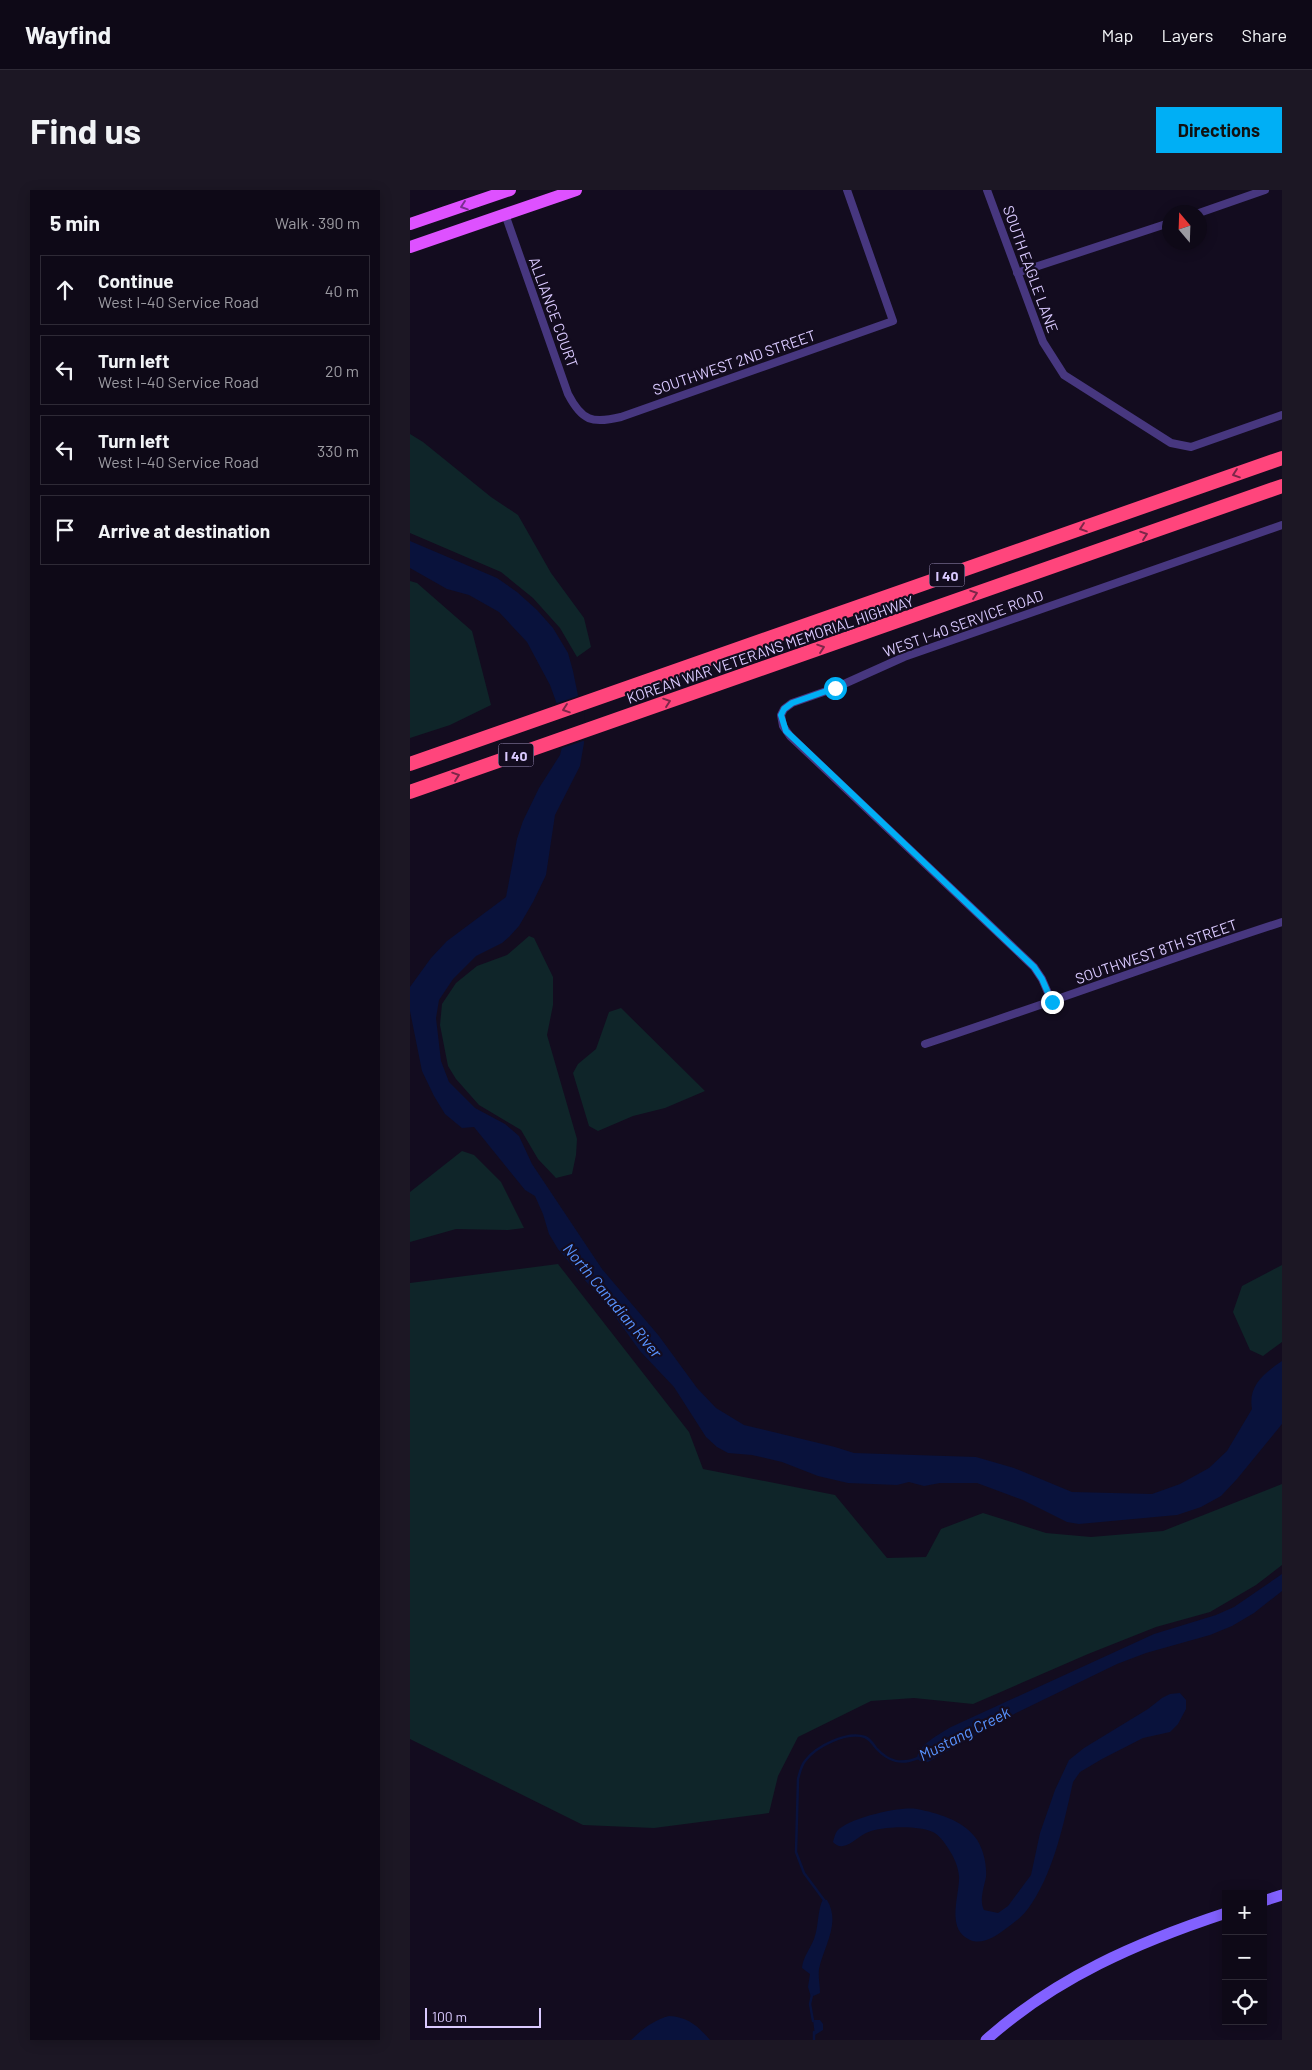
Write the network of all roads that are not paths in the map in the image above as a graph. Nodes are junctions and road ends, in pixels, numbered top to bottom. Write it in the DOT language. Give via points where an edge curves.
graph roads {
  1 [pos="511,190"];
  2 [pos="576,190"];
  3 [pos="847,190"];
  4 [pos="987,190"];
  5 [pos="1265,190"];
  6 [pos="519,209"];
  7 [pos="1207,211"];
  8 [pos="505,214"];
  9 [pos="410,224"];
  10 [pos="1162,226"];
  11 [pos="410,247"];
  12 [pos="1017,273"];
  13 [pos="1282,415"];
  14 [pos="584,416"];
  15 [pos="1282,458"];
  16 [pos="1282,486"];
  17 [pos="1282,525"];
  18 [pos="410,764"];
  19 [pos="410,792"];
  20 [pos="1282,922"];
  21 [pos="1052,1002"];
  22 [pos="925,1044"];
  23 [pos="1282,1895"];
  24 [pos="1267,1900"];
  25 [pos="1222,1914"];
  26 [pos="986,2040"];
  1 -- 6 [label="main road"];
  1 -- 9 [label="main road, one-way"];
  2 -- 6 [label="main road"];
  3 -- 14 [label="street, SOUTHWEST 2ND STREET" via="893,321 622,417 592,421"];
  4 -- 12 [label="street, SOUTH EAGLE LANE"];
  5 -- 7 [label="street"];
  6 -- 8 [label="main road"];
  8 -- 11 [label="main road"];
  8 -- 14 [label="street, ALLIANCE COURT" via="568,394 575,408"];
  10 -- 12 [label="street"];
  12 -- 13 [label="street, SOUTH EAGLE LANE" via="1043,342 1064,374 1171,443 1192,447"];
  15 -- 18 [label="highway, KOREAN WAR VETERANS MEMORIAL HIGHWAY / I 40, one-way"];
  19 -- 16 [label="highway, KOREAN WAR VETERANS MEMORIAL HIGHWAY / I 40, one-way"];
  17 -- 21 [label="street, WEST I-40 SERVICE ROAD" via="904,657 792,703 781,715 790,736 1034,967"];
  20 -- 21 [label="street, SOUTHWEST 8TH STREET"];
  21 -- 22 [label="street, SOUTHWEST 8TH STREET"];
  23 -- 24 [label="main road"];
  25 -- 26 [label="main road" via="1151,1939 1086,1969 1037,1999"];
}
